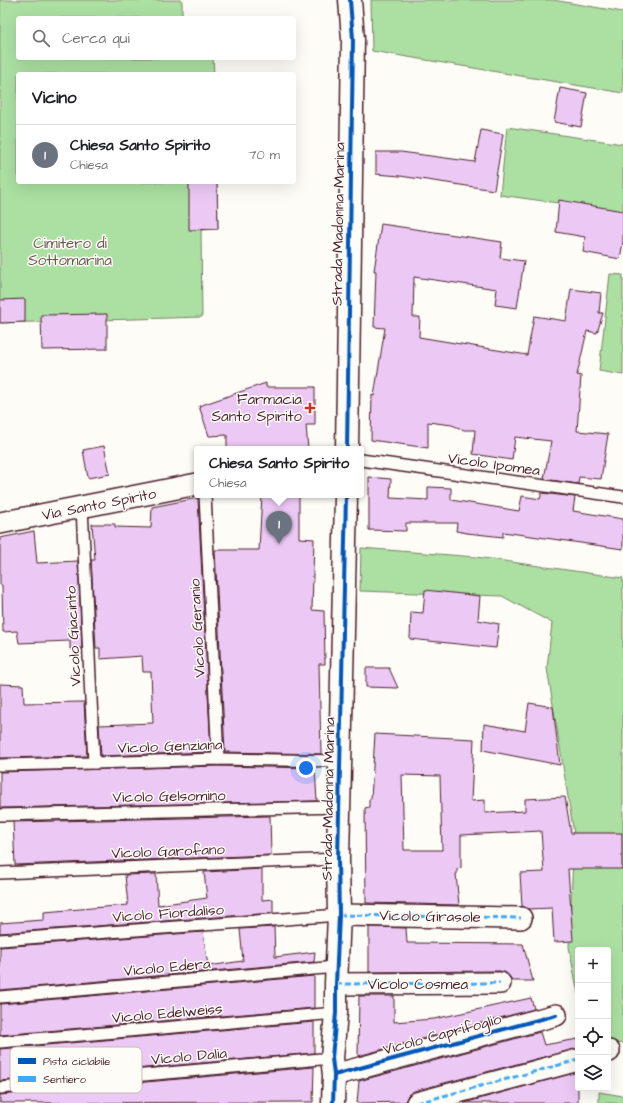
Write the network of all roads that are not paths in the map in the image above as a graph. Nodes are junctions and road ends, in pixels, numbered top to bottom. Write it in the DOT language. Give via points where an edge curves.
graph roads {
  1 [pos="350,0"];
  2 [pos="347,446"];
  3 [pos="364,460"];
  4 [pos="194,485"];
  5 [pos="623,497"];
  6 [pos="206,498"];
  7 [pos="346,498"];
  8 [pos="82,507"];
  9 [pos="0,523"];
  10 [pos="218,759"];
  11 [pos="340,761"];
  12 [pos="94,763"];
  13 [pos="0,765"];
  14 [pos="339,807"];
  15 [pos="0,815"];
  16 [pos="338,859"];
  17 [pos="0,873"];
  18 [pos="339,915"];
  19 [pos="521,918"];
  20 [pos="0,940"];
  21 [pos="336,976"];
  22 [pos="500,984"];
  23 [pos="0,997"];
  24 [pos="336,1013"];
  25 [pos="556,1015"];
  26 [pos="0,1042"];
  27 [pos="575,1061"];
  28 [pos="333,1066"];
  29 [pos="142,1079"];
  30 [pos="10,1087"];
  31 [pos="0,1088"];
  32 [pos="330,1103"];
  33 [pos="417,1103"];
  1 -- 2 [label="street, Strada Madonna Marina" via="353,39"];
  3 -- 5 [label="lane, Vicolo Ipomea"];
  4 -- 8 [label="street, Via Santo Spirito"];
  6 -- 10 [label="lane, Vicolo Geranio"];
  7 -- 11 [label="street, Strada Madonna Marina"];
  8 -- 9 [label="street, Via Santo Spirito"];
  8 -- 12 [label="lane, Vicolo Giacinto"];
  10 -- 11 [label="lane, Vicolo Genziana"];
  10 -- 12 [label="lane, Vicolo Genziana"];
  11 -- 14 [label="street, Strada Madonna Marina"];
  12 -- 13 [label="lane, Vicolo Genziana"];
  14 -- 15 [label="lane, Vicolo Gelsomino"];
  14 -- 16 [label="street, Strada Madonna Marina"];
  16 -- 17 [label="lane, Vicolo Garofano"];
  16 -- 18 [label="street, Strada Madonna Marina"];
  18 -- 19 [label="street, Vicolo Girasole"];
  18 -- 20 [label="lane, Vicolo Fiordaliso"];
  18 -- 21 [label="street, Strada Madonna Marina"];
  21 -- 22 [label="street, Vicolo Cosmea"];
  21 -- 23 [label="lane, Vicolo Edera"];
  21 -- 24 [label="street, Strada Madonna Marina"];
  24 -- 26 [label="lane, Vicolo Edelweiss"];
  24 -- 28 [label="street, Strada Madonna Marina"];
  25 -- 28 [label="street, Vicolo Caprifoglio"];
  27 -- 33 [label="street"];
  28 -- 29 [label="lane, Vicolo Dalia"];
  28 -- 32 [label="street, Strada Madonna Marina"];
  30 -- 31 [label="lane, Vicolo Dalia"];
}
